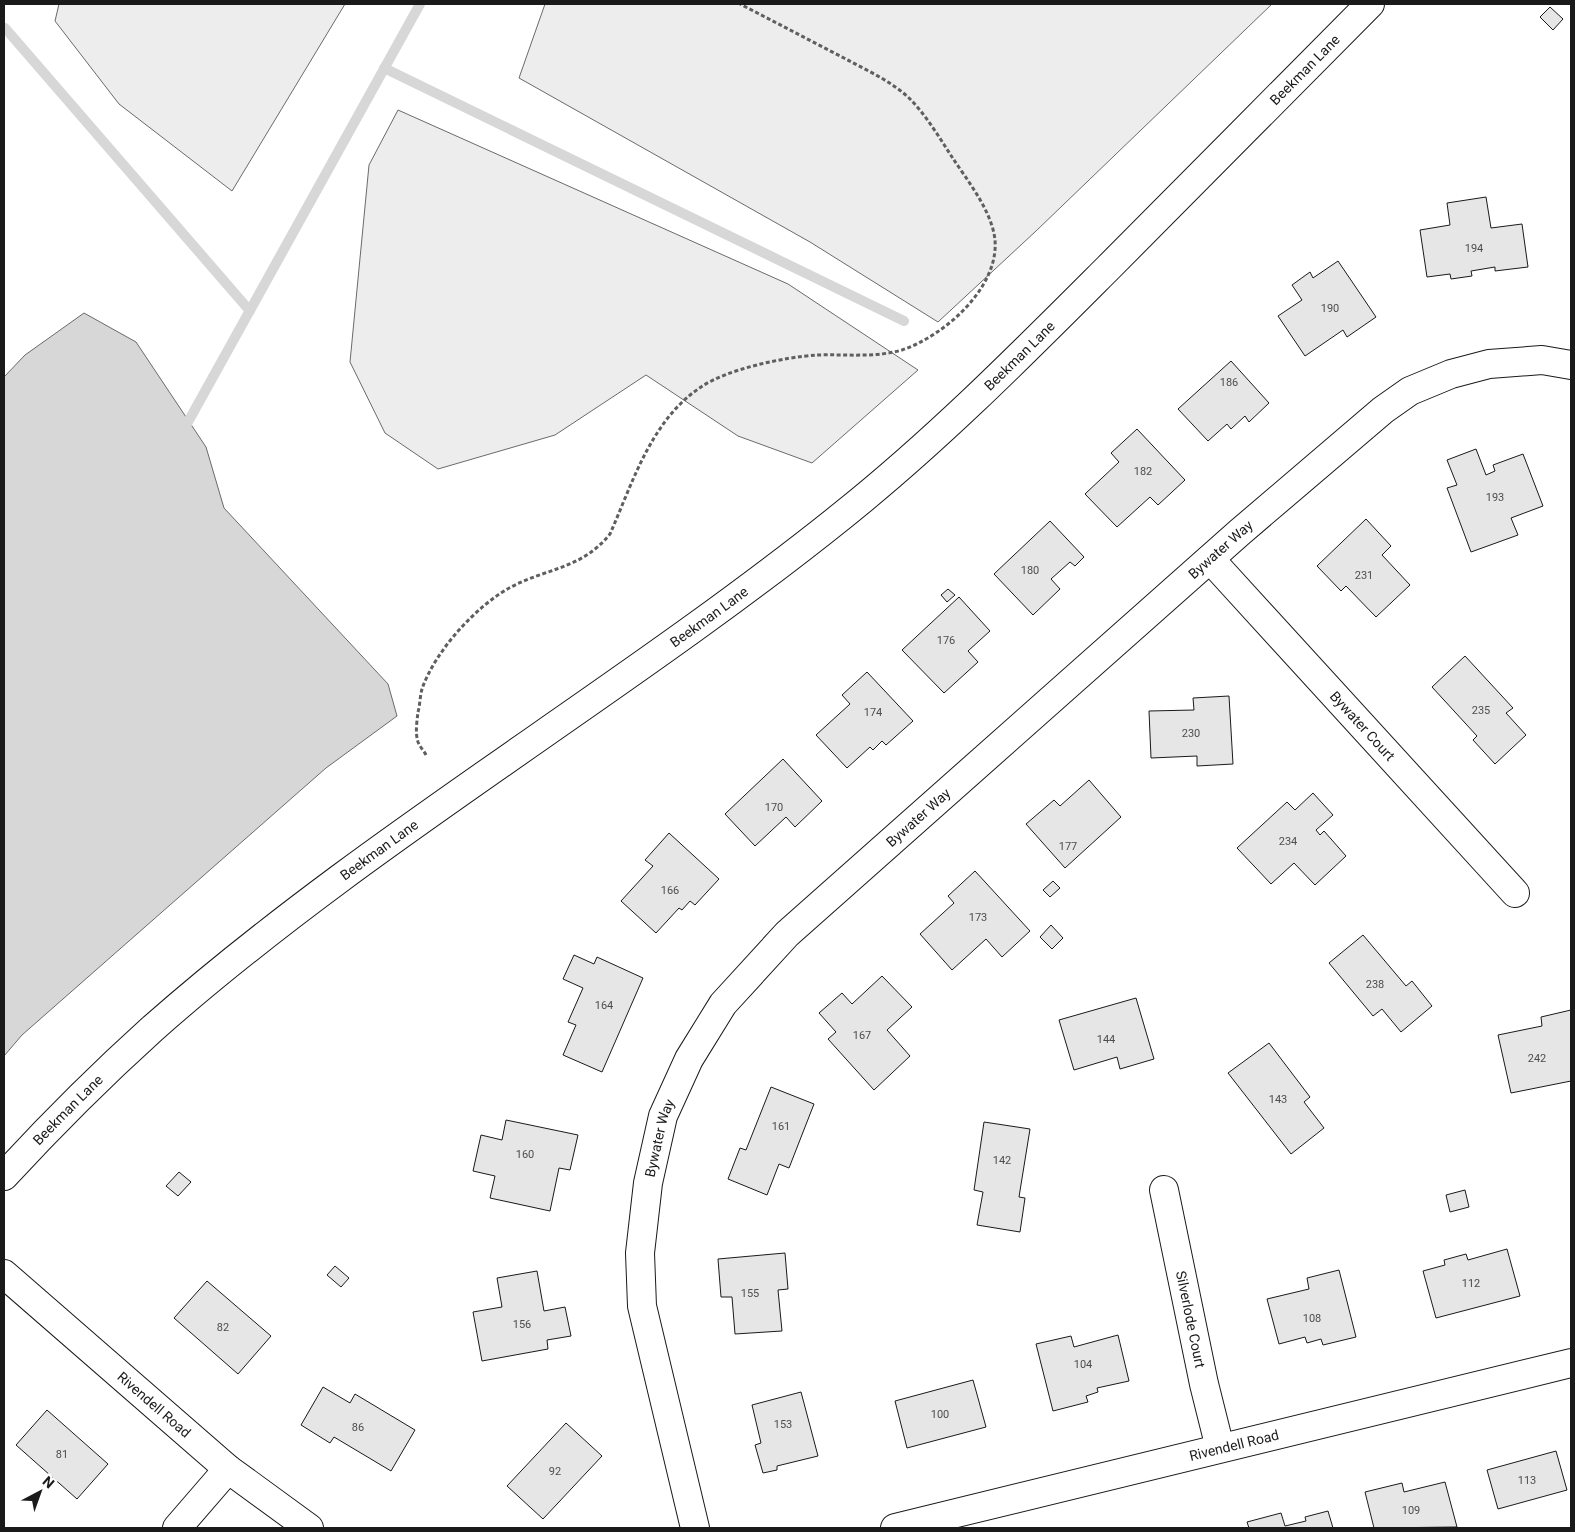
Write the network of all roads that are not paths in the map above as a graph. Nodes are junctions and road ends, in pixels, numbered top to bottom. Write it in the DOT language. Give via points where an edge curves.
graph roads {
  1 [pos="1370,4"];
  2 [pos="1571,365"];
  3 [pos="1210,559"];
  4 [pos="1515,893"];
  5 [pos="4,1176"];
  6 [pos="1164,1190"];
  7 [pos="4,1274"];
  8 [pos="1571,1363"];
  9 [pos="1220,1448"];
  10 [pos="228,1469"];
  11 [pos="177,1528"];
  12 [pos="309,1528"];
  13 [pos="695,1528"];
  14 [pos="895,1528"];
  1 -- 5 [label="street, Beekman Lane" via="1030,345 906,462 844,515 761,578 362,863 257,943 153,1028 61,1114"];
  2 -- 3 [label="street, Bywater Way" via="1542,360 1490,364 1451,374 1410,391 1383,410"];
  3 -- 4 [label="street, Bywater Court"];
  3 -- 13 [label="street, Bywater Way" via="787,934 724,1004 689,1059 663,1116 648,1183 640,1253 642,1306"];
  6 -- 9 [label="street, Silverlode Court"];
  7 -- 10 [label="street, Rivendell Road"];
  8 -- 9 [label="street, Rivendell Road"];
  9 -- 14 [label="street, Rivendell Road"];
  10 -- 11 [label="street"];
  10 -- 12 [label="street, Rivendell Road"];
}
